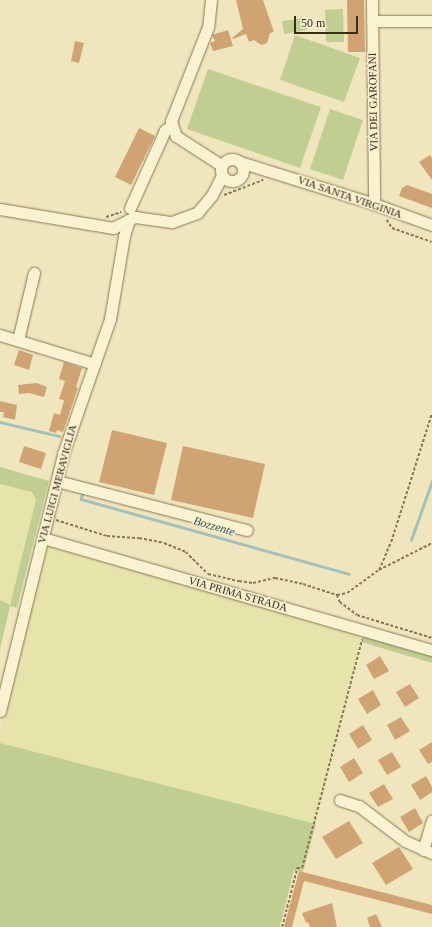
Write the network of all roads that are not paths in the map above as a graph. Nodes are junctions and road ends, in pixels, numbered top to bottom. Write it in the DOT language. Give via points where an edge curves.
graph roads {
  1 [pos="211,0"];
  2 [pos="372,0"];
  3 [pos="372,21"];
  4 [pos="432,21"];
  5 [pos="171,126"];
  6 [pos="240,162"];
  7 [pos="229,175"];
  8 [pos="266,176"];
  9 [pos="374,204"];
  10 [pos="0,209"];
  11 [pos="127,213"];
  12 [pos="432,225"];
  13 [pos="113,228"];
  14 [pos="124,236"];
  15 [pos="34,273"];
  16 [pos="0,335"];
  17 [pos="18,340"];
  18 [pos="95,364"];
  19 [pos="57,481"];
  20 [pos="247,530"];
  21 [pos="43,538"];
  22 [pos="432,650"];
  23 [pos="0,711"];
  24 [pos="340,800"];
  25 [pos="432,820"];
  26 [pos="428,852"];
  1 -- 5 [label="street" via="208,27 196,62 174,107"];
  2 -- 3 [label="street, VIA DEI GAROFANI"];
  3 -- 4 [label="street"];
  3 -- 9 [label="street, VIA DEI GAROFANI"];
  5 -- 7 [label="street" via="180,139"];
  5 -- 11 [label="street, VIA LUIGI MERAVIGLIA" via="165,130"];
  6 -- 7 [label="street" via="243,169"];
  6 -- 7 [label="street" via="230,158"];
  6 -- 8 [label="street, VIA SANTA VIRGINIA"];
  7 -- 8 [label="street, VIA SANTA VIRGINIA"];
  7 -- 11 [label="street" via="217,195 197,213 181,221 172,222"];
  8 -- 9 [label="street, VIA SANTA VIRGINIA" via="286,175"];
  9 -- 12 [label="street, VIA SANTA VIRGINIA"];
  10 -- 13 [label="street"];
  11 -- 13 [label="street"];
  11 -- 14 [label="street, VIA LUIGI MERAVIGLIA"];
  13 -- 14 [label="street"];
  14 -- 18 [label="street, VIA LUIGI MERAVIGLIA" via="112,306"];
  15 -- 17 [label="street"];
  16 -- 17 [label="street"];
  17 -- 18 [label="street"];
  18 -- 19 [label="street, VIA LUIGI MERAVIGLIA" via="71,430"];
  19 -- 20 [label="street"];
  19 -- 21 [label="street, VIA LUIGI MERAVIGLIA"];
  21 -- 22 [label="street, VIA PRIMA STRADA"];
  21 -- 23 [label="street, VIA LUIGI MERAVIGLIA"];
  24 -- 26 [label="street" via="359,806 405,841"];
  25 -- 26 [label="street"];
}
